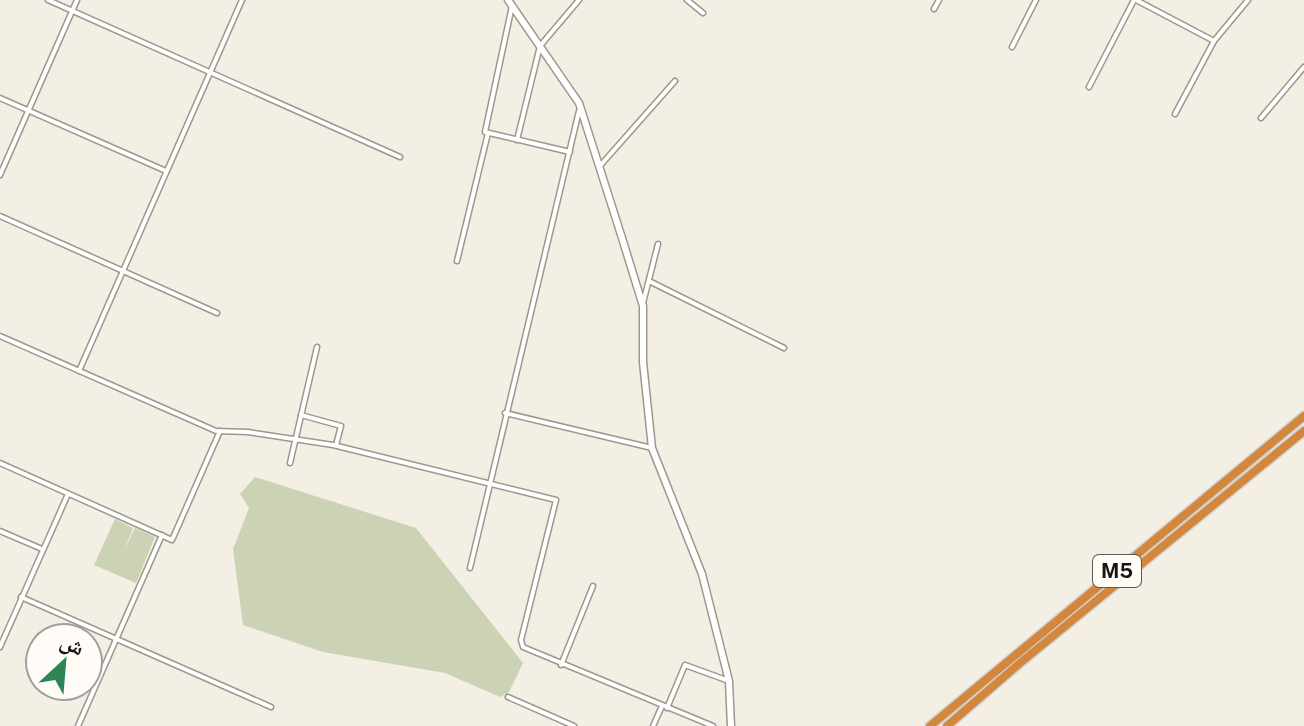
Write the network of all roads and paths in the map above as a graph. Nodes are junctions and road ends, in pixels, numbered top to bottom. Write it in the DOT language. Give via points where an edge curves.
graph roads {
  1 [pos="48,0"];
  2 [pos="77,0"];
  3 [pos="242,0"];
  4 [pos="579,0"];
  5 [pos="687,0"];
  6 [pos="939,0"];
  7 [pos="1036,0"];
  8 [pos="1135,0"];
  9 [pos="1248,0"];
  10 [pos="510,3"];
  11 [pos="934,9"];
  12 [pos="72,11"];
  13 [pos="703,13"];
  14 [pos="1214,41"];
  15 [pos="540,46"];
  16 [pos="1012,47"];
  17 [pos="1304,67"];
  18 [pos="210,73"];
  19 [pos="675,81"];
  20 [pos="1089,87"];
  21 [pos="0,98"];
  22 [pos="580,108"];
  23 [pos="28,110"];
  24 [pos="1175,114"];
  25 [pos="1261,118"];
  26 [pos="488,133"];
  27 [pos="517,140"];
  28 [pos="570,152"];
  29 [pos="400,157"];
  30 [pos="599,167"];
  31 [pos="166,171"];
  32 [pos="0,175"];
  33 [pos="0,216"];
  34 [pos="658,244"];
  35 [pos="457,261"];
  36 [pos="123,271"];
  37 [pos="651,282"];
  38 [pos="643,306"];
  39 [pos="217,313"];
  40 [pos="0,336"];
  41 [pos="317,347"];
  42 [pos="784,348"];
  43 [pos="78,371"];
  44 [pos="505,413"];
  45 [pos="301,415"];
  46 [pos="1304,416"];
  47 [pos="220,431"];
  48 [pos="1304,431"];
  49 [pos="296,439"];
  50 [pos="336,446"];
  51 [pos="652,448"];
  52 [pos="0,463"];
  53 [pos="290,463"];
  54 [pos="489,483"];
  55 [pos="68,494"];
  56 [pos="0,531"];
  57 [pos="162,535"];
  58 [pos="42,549"];
  59 [pos="470,568"];
  60 [pos="593,586"];
  61 [pos="21,597"];
  62 [pos="117,637"];
  63 [pos="0,647"];
  64 [pos="561,665"];
  65 [pos="729,681"];
  66 [pos="508,697"];
  67 [pos="271,707"];
  68 [pos="664,707"];
  69 [pos="78,726"];
  70 [pos="574,726"];
  71 [pos="653,726"];
  72 [pos="713,726"];
  73 [pos="731,726"];
  74 [pos="930,726"];
  75 [pos="947,726"];
  1 -- 12 [label="street"];
  2 -- 12 [label="street"];
  3 -- 18 [label="street"];
  4 -- 15 [label="street"];
  5 -- 13 [label="street"];
  6 -- 11 [label="street"];
  7 -- 16 [label="street"];
  8 -- 14 [label="street"];
  8 -- 20 [label="street"];
  9 -- 14 [label="street"];
  10 -- 15 [label="street"];
  10 -- 26 [label="street"];
  12 -- 18 [label="street"];
  12 -- 23 [label="street"];
  14 -- 24 [label="street"];
  15 -- 22 [label="street"];
  15 -- 27 [label="street"];
  17 -- 25 [label="street"];
  18 -- 29 [label="street"];
  18 -- 31 [label="street"];
  19 -- 30 [label="street"];
  21 -- 23 [label="street"];
  22 -- 28 [label="street"];
  22 -- 30 [label="street"];
  23 -- 31 [label="street"];
  23 -- 32 [label="street"];
  26 -- 27 [label="street"];
  26 -- 35 [label="street"];
  27 -- 28 [label="street"];
  28 -- 44 [label="street"];
  30 -- 38 [label="street"];
  31 -- 36 [label="street"];
  33 -- 36 [label="street"];
  34 -- 37 [label="street"];
  36 -- 39 [label="street"];
  36 -- 43 [label="street"];
  37 -- 38 [label="street"];
  37 -- 42 [label="street"];
  38 -- 51 [label="street"];
  40 -- 43 [label="street"];
  41 -- 45 [label="street"];
  43 -- 47 [label="street"];
  44 -- 51 [label="street"];
  44 -- 54 [label="street"];
  45 -- 49 [label="street"];
  45 -- 50 [label="street" via="341,426"];
  46 -- 74 [label="highway, M5"];
  47 -- 49 [label="street"];
  47 -- 57 [label="street" via="172,540"];
  48 -- 75 [label="highway, M5"];
  49 -- 50 [label="street"];
  49 -- 53 [label="street"];
  50 -- 54 [label="street"];
  51 -- 65 [label="street" via="702,574"];
  52 -- 55 [label="street"];
  54 -- 59 [label="street"];
  54 -- 64 [label="street" via="556,500 521,640 527,650"];
  55 -- 57 [label="street"];
  55 -- 58 [label="street"];
  56 -- 58 [label="street"];
  57 -- 62 [label="street"];
  58 -- 61 [label="street"];
  60 -- 64 [label="street"];
  61 -- 62 [label="street"];
  61 -- 63 [label="street"];
  62 -- 67 [label="street"];
  62 -- 69 [label="street"];
  64 -- 68 [label="street"];
  65 -- 68 [label="street" via="685,665"];
  65 -- 73 [label="street"];
  66 -- 70 [label="street"];
  68 -- 71 [label="street"];
  68 -- 72 [label="street"];
}
